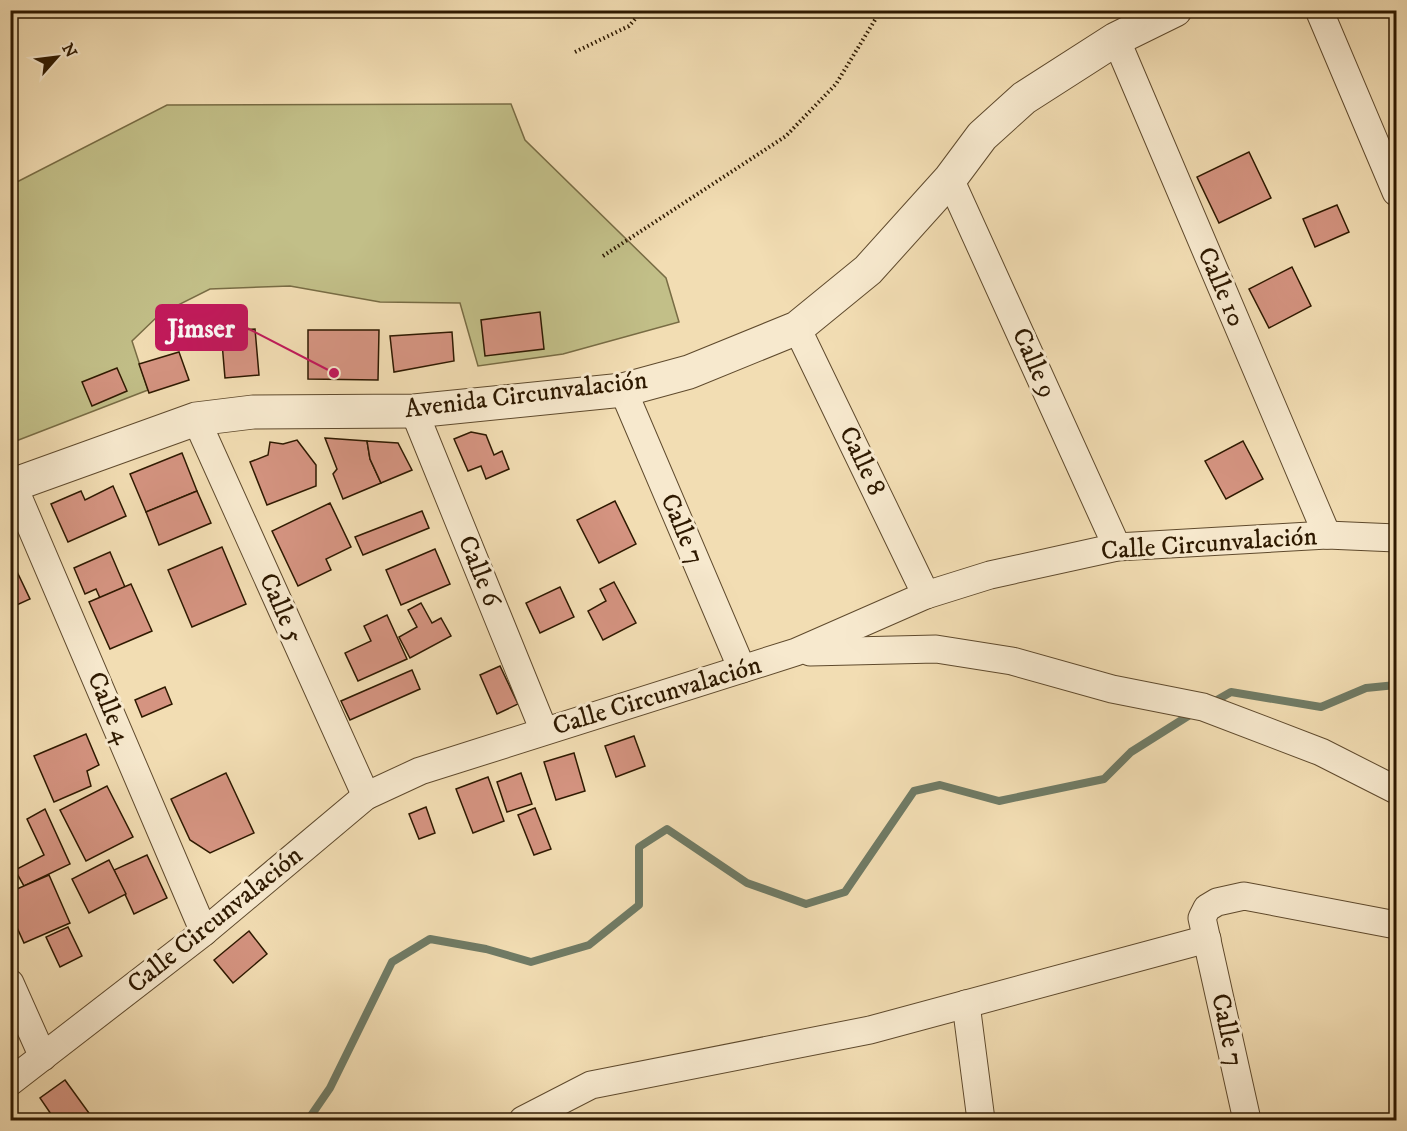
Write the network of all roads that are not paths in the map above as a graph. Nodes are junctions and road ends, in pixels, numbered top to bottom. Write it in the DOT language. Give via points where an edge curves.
graph roads {
  1 [pos="1175,10"];
  2 [pos="1319,10"];
  3 [pos="1116,39"];
  4 [pos="950,178"];
  5 [pos="1396,192"];
  6 [pos="797,328"];
  7 [pos="623,390"];
  8 [pos="414,411"];
  9 [pos="196,419"];
  10 [pos="12,486"];
  11 [pos="1327,535"];
  12 [pos="1396,538"];
  13 [pos="1118,547"];
  14 [pos="926,595"];
  15 [pos="796,652"];
  16 [pos="742,669"];
  17 [pos="544,731"];
  18 [pos="1396,790"];
  19 [pos="366,796"];
  20 [pos="1396,925"];
  21 [pos="204,932"];
  22 [pos="1207,939"];
  23 [pos="10,983"];
  24 [pos="966,1004"];
  25 [pos="43,1057"];
  26 [pos="10,1082"];
  27 [pos="523,1120"];
  28 [pos="981,1120"];
  29 [pos="1247,1120"];
  1 -- 3 [label="street, Avenida Circunvalación"];
  2 -- 5 [label="street"];
  3 -- 4 [label="street, Avenida Circunvalación" via="1024,98 982,136"];
  3 -- 11 [label="street, Calle 10"];
  4 -- 6 [label="street, Avenida Circunvalación" via="868,270"];
  4 -- 13 [label="street, Calle 9"];
  6 -- 7 [label="street, Avenida Circunvalación" via="688,372"];
  6 -- 14 [label="street, Calle 8"];
  7 -- 8 [label="street, Avenida Circunvalación"];
  7 -- 16 [label="street, Calle 7"];
  8 -- 9 [label="street, Avenida Circunvalación" via="253,412"];
  8 -- 17 [label="street, Calle 6"];
  9 -- 10 [label="street, Avenida Circunvalación"];
  9 -- 19 [label="street, Calle 5"];
  10 -- 21 [label="street, Calle 4"];
  11 -- 12 [label="street, Calle Circunvalación"];
  11 -- 13 [label="street, Calle Circunvalación"];
  13 -- 14 [label="street, Calle Circunvalación" via="990,574"];
  14 -- 15 [label="street, Calle Circunvalación"];
  15 -- 16 [label="street, Calle Circunvalación"];
  15 -- 18 [label="street" via="936,649 1012,661 1112,689 1203,707 1321,752"];
  16 -- 17 [label="street, Calle Circunvalación"];
  17 -- 19 [label="street, Calle Circunvalación" via="420,771"];
  19 -- 21 [label="street, Calle Circunvalación"];
  20 -- 22 [label="street, Calle 7" via="1244,896 1217,902 1207,909 1202,918"];
  21 -- 25 [label="street, Calle Circunvalación"];
  22 -- 24 [label="street"];
  22 -- 29 [label="street, Calle 7"];
  23 -- 25 [label="street"];
  24 -- 27 [label="street" via="870,1030 591,1085"];
  24 -- 28 [label="street"];
  25 -- 26 [label="street, Calle Circunvalación"];
}
